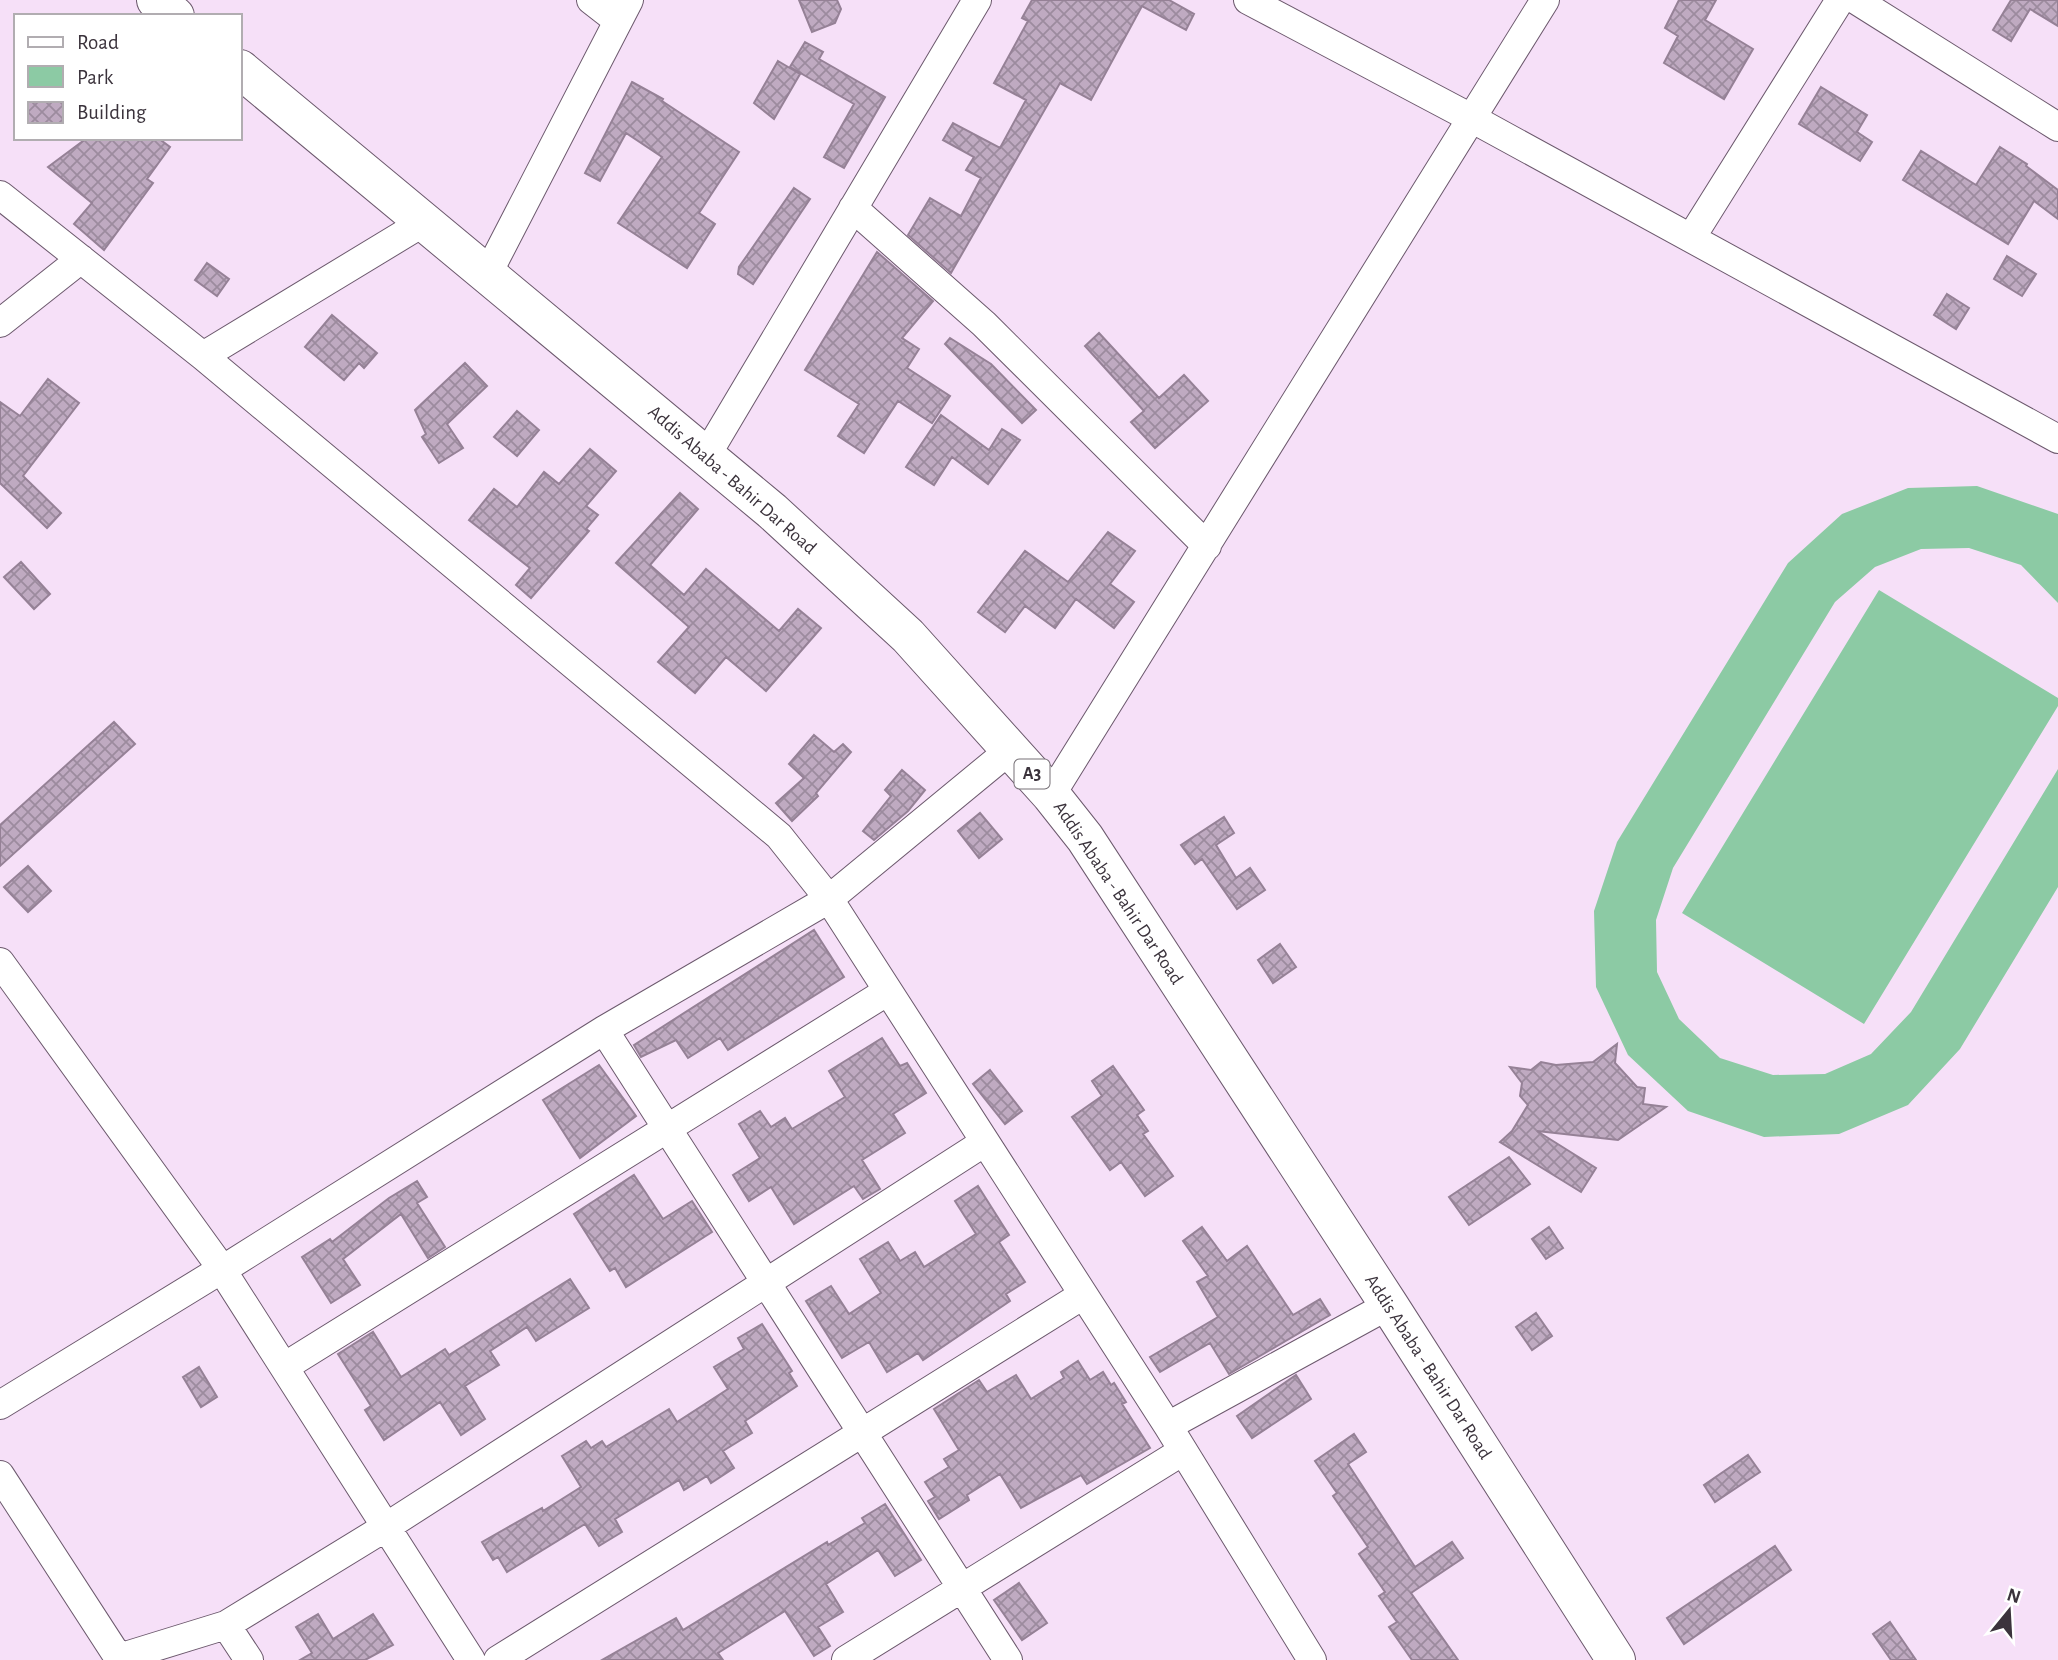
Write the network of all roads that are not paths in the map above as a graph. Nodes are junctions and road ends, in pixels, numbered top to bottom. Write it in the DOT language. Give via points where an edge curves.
graph roads {
  1 [pos="156,0"];
  2 [pos="591,0"];
  3 [pos="977,0"];
  4 [pos="1248,0"];
  5 [pos="1545,0"];
  6 [pos="1840,0"];
  7 [pos="1856,0"];
  8 [pos="623,10"];
  9 [pos="173,14"];
  10 [pos="242,71"];
  11 [pos="1474,119"];
  12 [pos="2058,127"];
  13 [pos="0,195"];
  14 [pos="853,208"];
  15 [pos="424,222"];
  16 [pos="1691,238"];
  17 [pos="81,259"];
  18 [pos="487,275"];
  19 [pos="0,323"];
  20 [pos="203,356"];
  21 [pos="2058,439"];
  22 [pos="706,456"];
  23 [pos="1207,546"];
  24 [pos="1011,749"];
  25 [pos="1051,795"];
  26 [pos="829,899"];
  27 [pos="0,962"];
  28 [pos="888,991"];
  29 [pos="604,1030"];
  30 [pos="667,1128"];
  31 [pos="985,1142"];
  32 [pos="766,1283"];
  33 [pos="1083,1295"];
  34 [pos="1389,1305"];
  35 [pos="284,1367"];
  36 [pos="0,1405"];
  37 [pos="1168,1426"];
  38 [pos="862,1433"];
  39 [pos="1183,1451"];
  40 [pos="0,1475"];
  41 [pos="386,1527"];
  42 [pos="962,1588"];
  43 [pos="226,1625"];
  44 [pos="119,1659"];
  45 [pos="249,1660"];
  46 [pos="471,1660"];
  47 [pos="498,1660"];
  48 [pos="846,1660"];
  49 [pos="1008,1660"];
  50 [pos="1312,1660"];
  51 [pos="1616,1660"];
  1 -- 9 [label="highway"];
  2 -- 8 [label="street"];
  3 -- 14 [label="street"];
  4 -- 11 [label="street"];
  5 -- 11 [label="street"];
  6 -- 16 [label="street"];
  7 -- 12 [label="street"];
  8 -- 18 [label="street"];
  10 -- 15 [label="highway, Addis Ababa - Bahir Dar Road / A3"];
  11 -- 16 [label="street"];
  11 -- 23 [label="street"];
  13 -- 17 [label="street"];
  14 -- 22 [label="street"];
  14 -- 23 [label="street" via="984,324"];
  15 -- 18 [label="highway, Addis Ababa - Bahir Dar Road / A3"];
  15 -- 20 [label="street"];
  16 -- 21 [label="street"];
  17 -- 19 [label="street"];
  17 -- 20 [label="street"];
  18 -- 22 [label="highway, Addis Ababa - Bahir Dar Road / A3"];
  20 -- 26 [label="street" via="779,836"];
  22 -- 24 [label="highway, Addis Ababa - Bahir Dar Road / A3" via="908,636"];
  23 -- 25 [label="street"];
  24 -- 25 [label="highway, Addis Ababa - Bahir Dar Road / A3"];
  24 -- 26 [label="street"];
  25 -- 34 [label="highway, Addis Ababa - Bahir Dar Road / A3" via="1084,838"];
  26 -- 28 [label="street"];
  26 -- 29 [label="street"];
  27 -- 36 [label="street" via="222,1269"];
  28 -- 30 [label="street"];
  28 -- 31 [label="street"];
  29 -- 30 [label="street"];
  29 -- 35 [label="street" via="222,1270"];
  30 -- 32 [label="street"];
  30 -- 35 [label="street"];
  31 -- 32 [label="street"];
  31 -- 33 [label="street"];
  32 -- 38 [label="street"];
  32 -- 41 [label="street"];
  33 -- 37 [label="street"];
  33 -- 38 [label="street"];
  34 -- 37 [label="street"];
  34 -- 51 [label="highway, Addis Ababa - Bahir Dar Road / A3"];
  35 -- 41 [label="street"];
  37 -- 39 [label="street"];
  38 -- 42 [label="street"];
  38 -- 47 [label="street"];
  39 -- 42 [label="street"];
  39 -- 50 [label="street"];
  40 -- 44 [label="street"];
  41 -- 43 [label="street"];
  41 -- 46 [label="street"];
  42 -- 48 [label="street"];
  42 -- 49 [label="street"];
  43 -- 44 [label="street"];
  43 -- 45 [label="street"];
}
